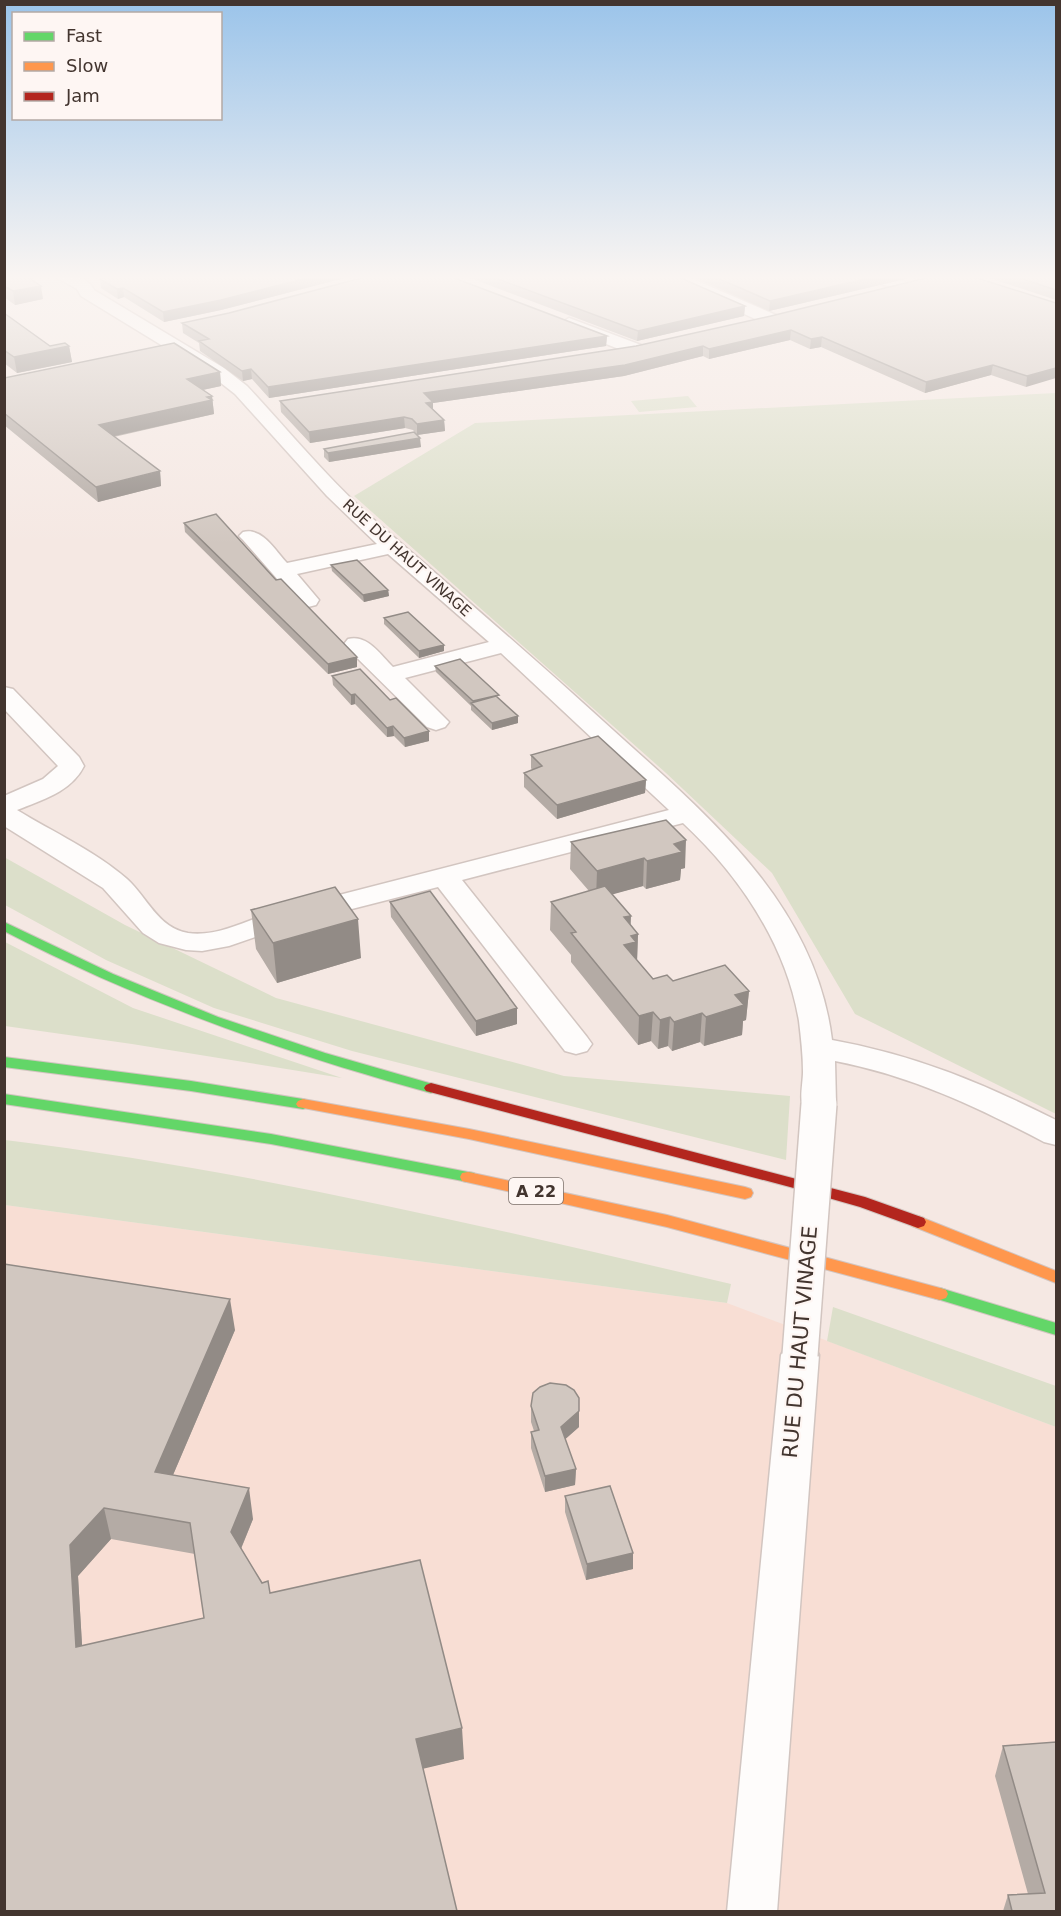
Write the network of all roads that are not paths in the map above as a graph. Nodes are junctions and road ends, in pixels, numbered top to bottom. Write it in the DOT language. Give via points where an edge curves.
graph roads {
  1 [pos="205,365"];
  2 [pos="250,536"];
  3 [pos="391,547"];
  4 [pos="281,571"];
  5 [pos="308,600"];
  6 [pos="356,644"];
  7 [pos="506,645"];
  8 [pos="388,675"];
  9 [pos="4,694"];
  10 [pos="436,722"];
  11 [pos="4,806"];
  12 [pos="688,813"];
  13 [pos="4,814"];
  14 [pos="445,877"];
  15 [pos="4,926"];
  16 [pos="576,1044"];
  17 [pos="819,1048"];
  18 [pos="4,1062"];
  19 [pos="4,1099"];
  20 [pos="1056,1134"];
  21 [pos="764,1197"];
  22 [pos="795,1205"];
  23 [pos="825,1213"];
  24 [pos="917,1237"];
  25 [pos="1056,1278"];
  26 [pos="1056,1329"];
  27 [pos="752,1911"];
  1 -- 3 [label="street, RUE DU HAUT VINAGE" via="269,405 342,501"];
  2 -- 4 [label="street"];
  3 -- 4 [label="street"];
  3 -- 7 [label="street, RUE DU HAUT VINAGE"];
  4 -- 5 [label="street"];
  6 -- 8 [label="street"];
  7 -- 8 [label="street"];
  7 -- 12 [label="street, RUE DU HAUT VINAGE"];
  8 -- 10 [label="street"];
  9 -- 11 [label="street" via="72,766 57,783"];
  12 -- 14 [label="street"];
  12 -- 17 [label="street, RUE DU HAUT VINAGE" via="759,891 779,922 804,982"];
  13 -- 14 [label="street" via="116,884 153,926 188,941 225,940 283,918"];
  14 -- 16 [label="street"];
  15 -- 25 [label="highway" via="112,982 228,1028 358,1069 840,1196"];
  17 -- 20 [label="street" via="909,1068"];
  17 -- 27 [label="street, RUE DU HAUT VINAGE, bridge" via="819,1104 800,1355"];
  18 -- 21 [label="highway, A 22" via="158,1080 339,1108"];
  19 -- 26 [label="highway, A 22" via="264,1137 562,1196 832,1262"];
  22 -- 23 [label="highway"];
  24 -- 25 [label="highway"];
}
